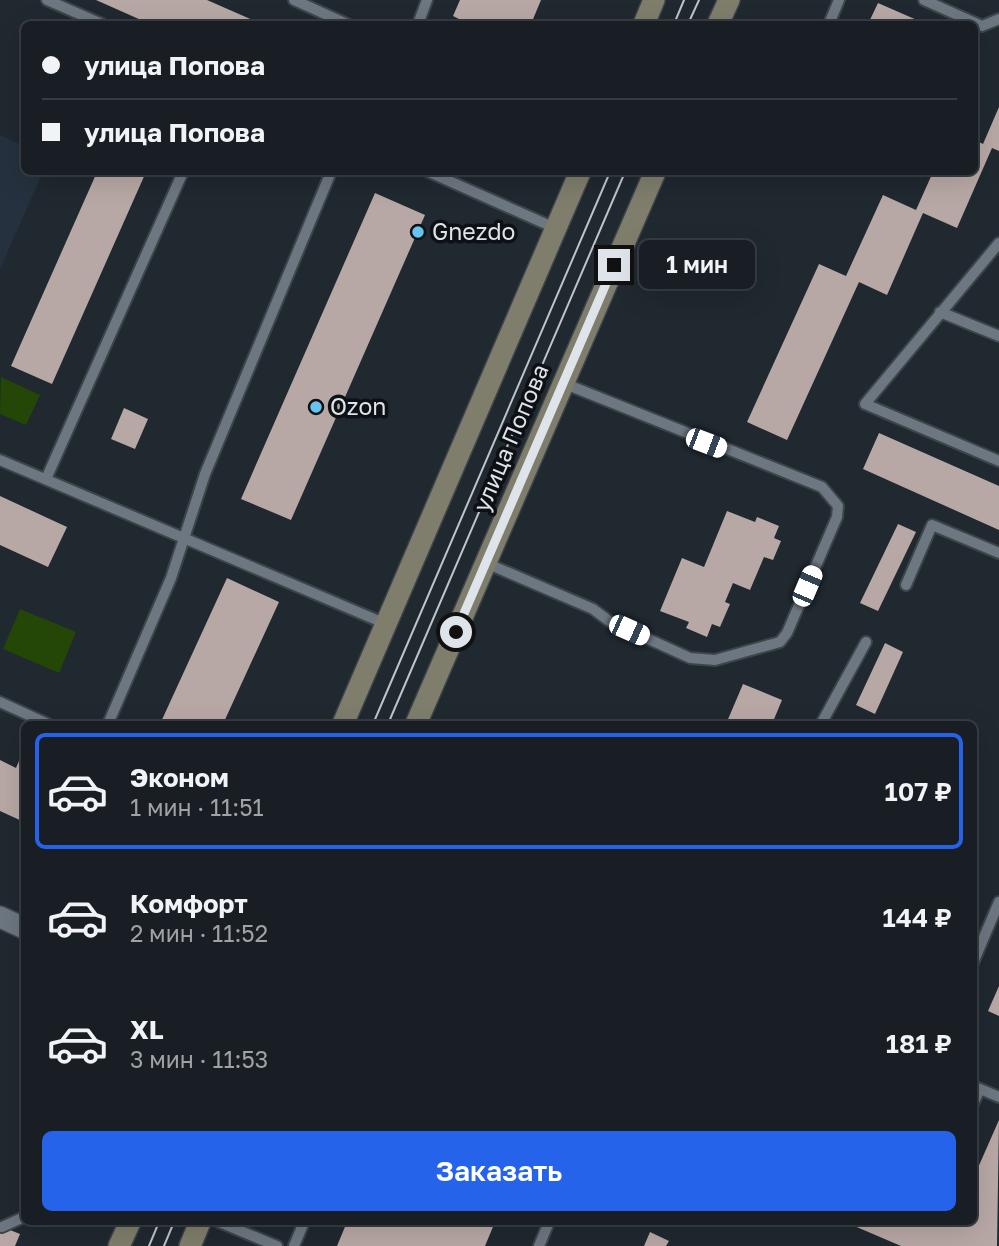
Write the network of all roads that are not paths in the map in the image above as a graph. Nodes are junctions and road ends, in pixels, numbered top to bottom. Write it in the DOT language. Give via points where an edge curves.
graph roads {
  1 [pos="47,0"];
  2 [pos="294,0"];
  3 [pos="427,0"];
  4 [pos="654,0"];
  5 [pos="729,0"];
  6 [pos="839,0"];
  7 [pos="924,0"];
  8 [pos="999,19"];
  9 [pos="95,21"];
  10 [pos="340,21"];
  11 [pos="419,21"];
  12 [pos="645,21"];
  13 [pos="719,21"];
  14 [pos="830,21"];
  15 [pos="971,21"];
  16 [pos="978,24"];
  17 [pos="182,175"];
  18 [pos="330,175"];
  19 [pos="436,175"];
  20 [pos="579,175"];
  21 [pos="653,175"];
  22 [pos="555,228"];
  23 [pos="999,243"];
  24 [pos="940,312"];
  25 [pos="999,336"];
  26 [pos="563,383"];
  27 [pos="0,460"];
  28 [pos="999,461"];
  29 [pos="46,479"];
  30 [pos="182,540"];
  31 [pos="999,553"];
  32 [pos="486,564"];
  33 [pos="906,585"];
  34 [pos="386,624"];
  35 [pos="866,642"];
  36 [pos="0,702"];
  37 [pos="41,721"];
  38 [pos="109,721"];
  39 [pos="344,721"];
  40 [pos="417,721"];
  41 [pos="823,721"];
  42 [pos="999,902"];
  43 [pos="0,917"];
  44 [pos="21,927"];
  45 [pos="977,954"];
  46 [pos="977,1087"];
  47 [pos="999,1097"];
  48 [pos="21,1218"];
  49 [pos="129,1225"];
  50 [pos="199,1225"];
  51 [pos="224,1225"];
  52 [pos="303,1225"];
  53 [pos="548,1225"];
  54 [pos="2,1227"];
  55 [pos="254,1242"];
  56 [pos="119,1246"];
  57 [pos="190,1246"];
  58 [pos="277,1246"];
  59 [pos="294,1246"];
  60 [pos="539,1246"];
  1 -- 9 [label="lane"];
  2 -- 10 [label="lane"];
  3 -- 11 [label="lane"];
  4 -- 12 [label="main road"];
  5 -- 13 [label="main road"];
  6 -- 14 [label="lane"];
  7 -- 15 [label="lane"];
  8 -- 16 [label="lane"];
  17 -- 29 [label="lane"];
  18 -- 30 [label="lane"];
  19 -- 22 [label="lane"];
  20 -- 22 [label="main road, улица Попова"];
  21 -- 26 [label="main road, улица Попова"];
  22 -- 34 [label="main road, улица Попова"];
  23 -- 24 [label="lane"];
  24 -- 25 [label="lane"];
  24 -- 28 [label="lane" via="865,404"];
  26 -- 32 [label="main road, улица Попова"];
  26 -- 32 [label="lane" via="822,487 838,506 837,517 780,642 715,660 690,657"];
  27 -- 29 [label="lane"];
  29 -- 30 [label="lane"];
  30 -- 34 [label="lane"];
  30 -- 38 [label="lane" via="171,578"];
  31 -- 33 [label="lane" via="932,525"];
  32 -- 40 [label="main road, улица Попова"];
  34 -- 39 [label="main road, улица Попова"];
  35 -- 41 [label="lane"];
  36 -- 37 [label="lane"];
  42 -- 45 [label="lane"];
  43 -- 44 [label="street"];
  46 -- 47 [label="lane"];
  48 -- 54 [label="lane"];
  49 -- 56 [label="main road"];
  50 -- 57 [label="main road"];
  51 -- 55 [label="lane"];
  52 -- 59 [label="lane"];
  53 -- 60 [label="lane"];
  55 -- 58 [label="lane"];
}
